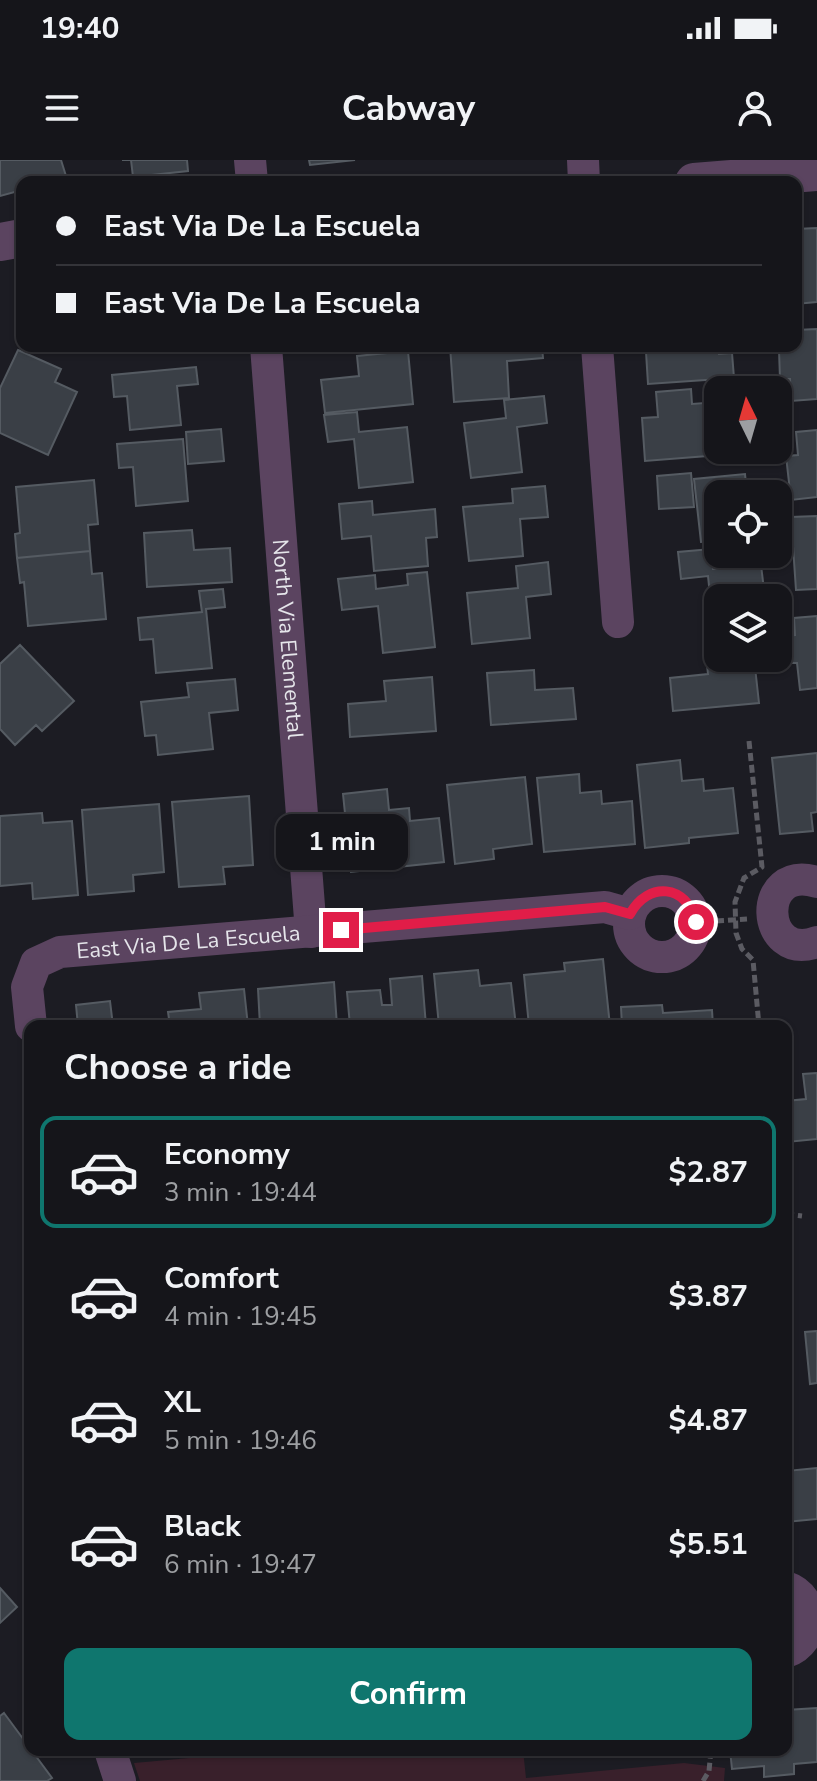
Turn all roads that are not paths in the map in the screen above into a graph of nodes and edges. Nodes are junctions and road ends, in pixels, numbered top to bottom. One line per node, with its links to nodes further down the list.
1 (817, 172): 2 (street)
2 (768, 176)
3 (266, 352): 8 (street, North Via Elemental)
4 (597, 352): 5 (street)
5 (618, 622)
6 (817, 882): 9 (street)
7 (630, 914): 8 (street, East Via De La Escuela)
8 (311, 932): 10 (street, East Via De La Escuela)
9 (817, 942)
10 (30, 1020)
11 (805, 1598): 12 (street)
12 (792, 1649)
13 (112, 1756): 14 (street)
14 (120, 1781)

